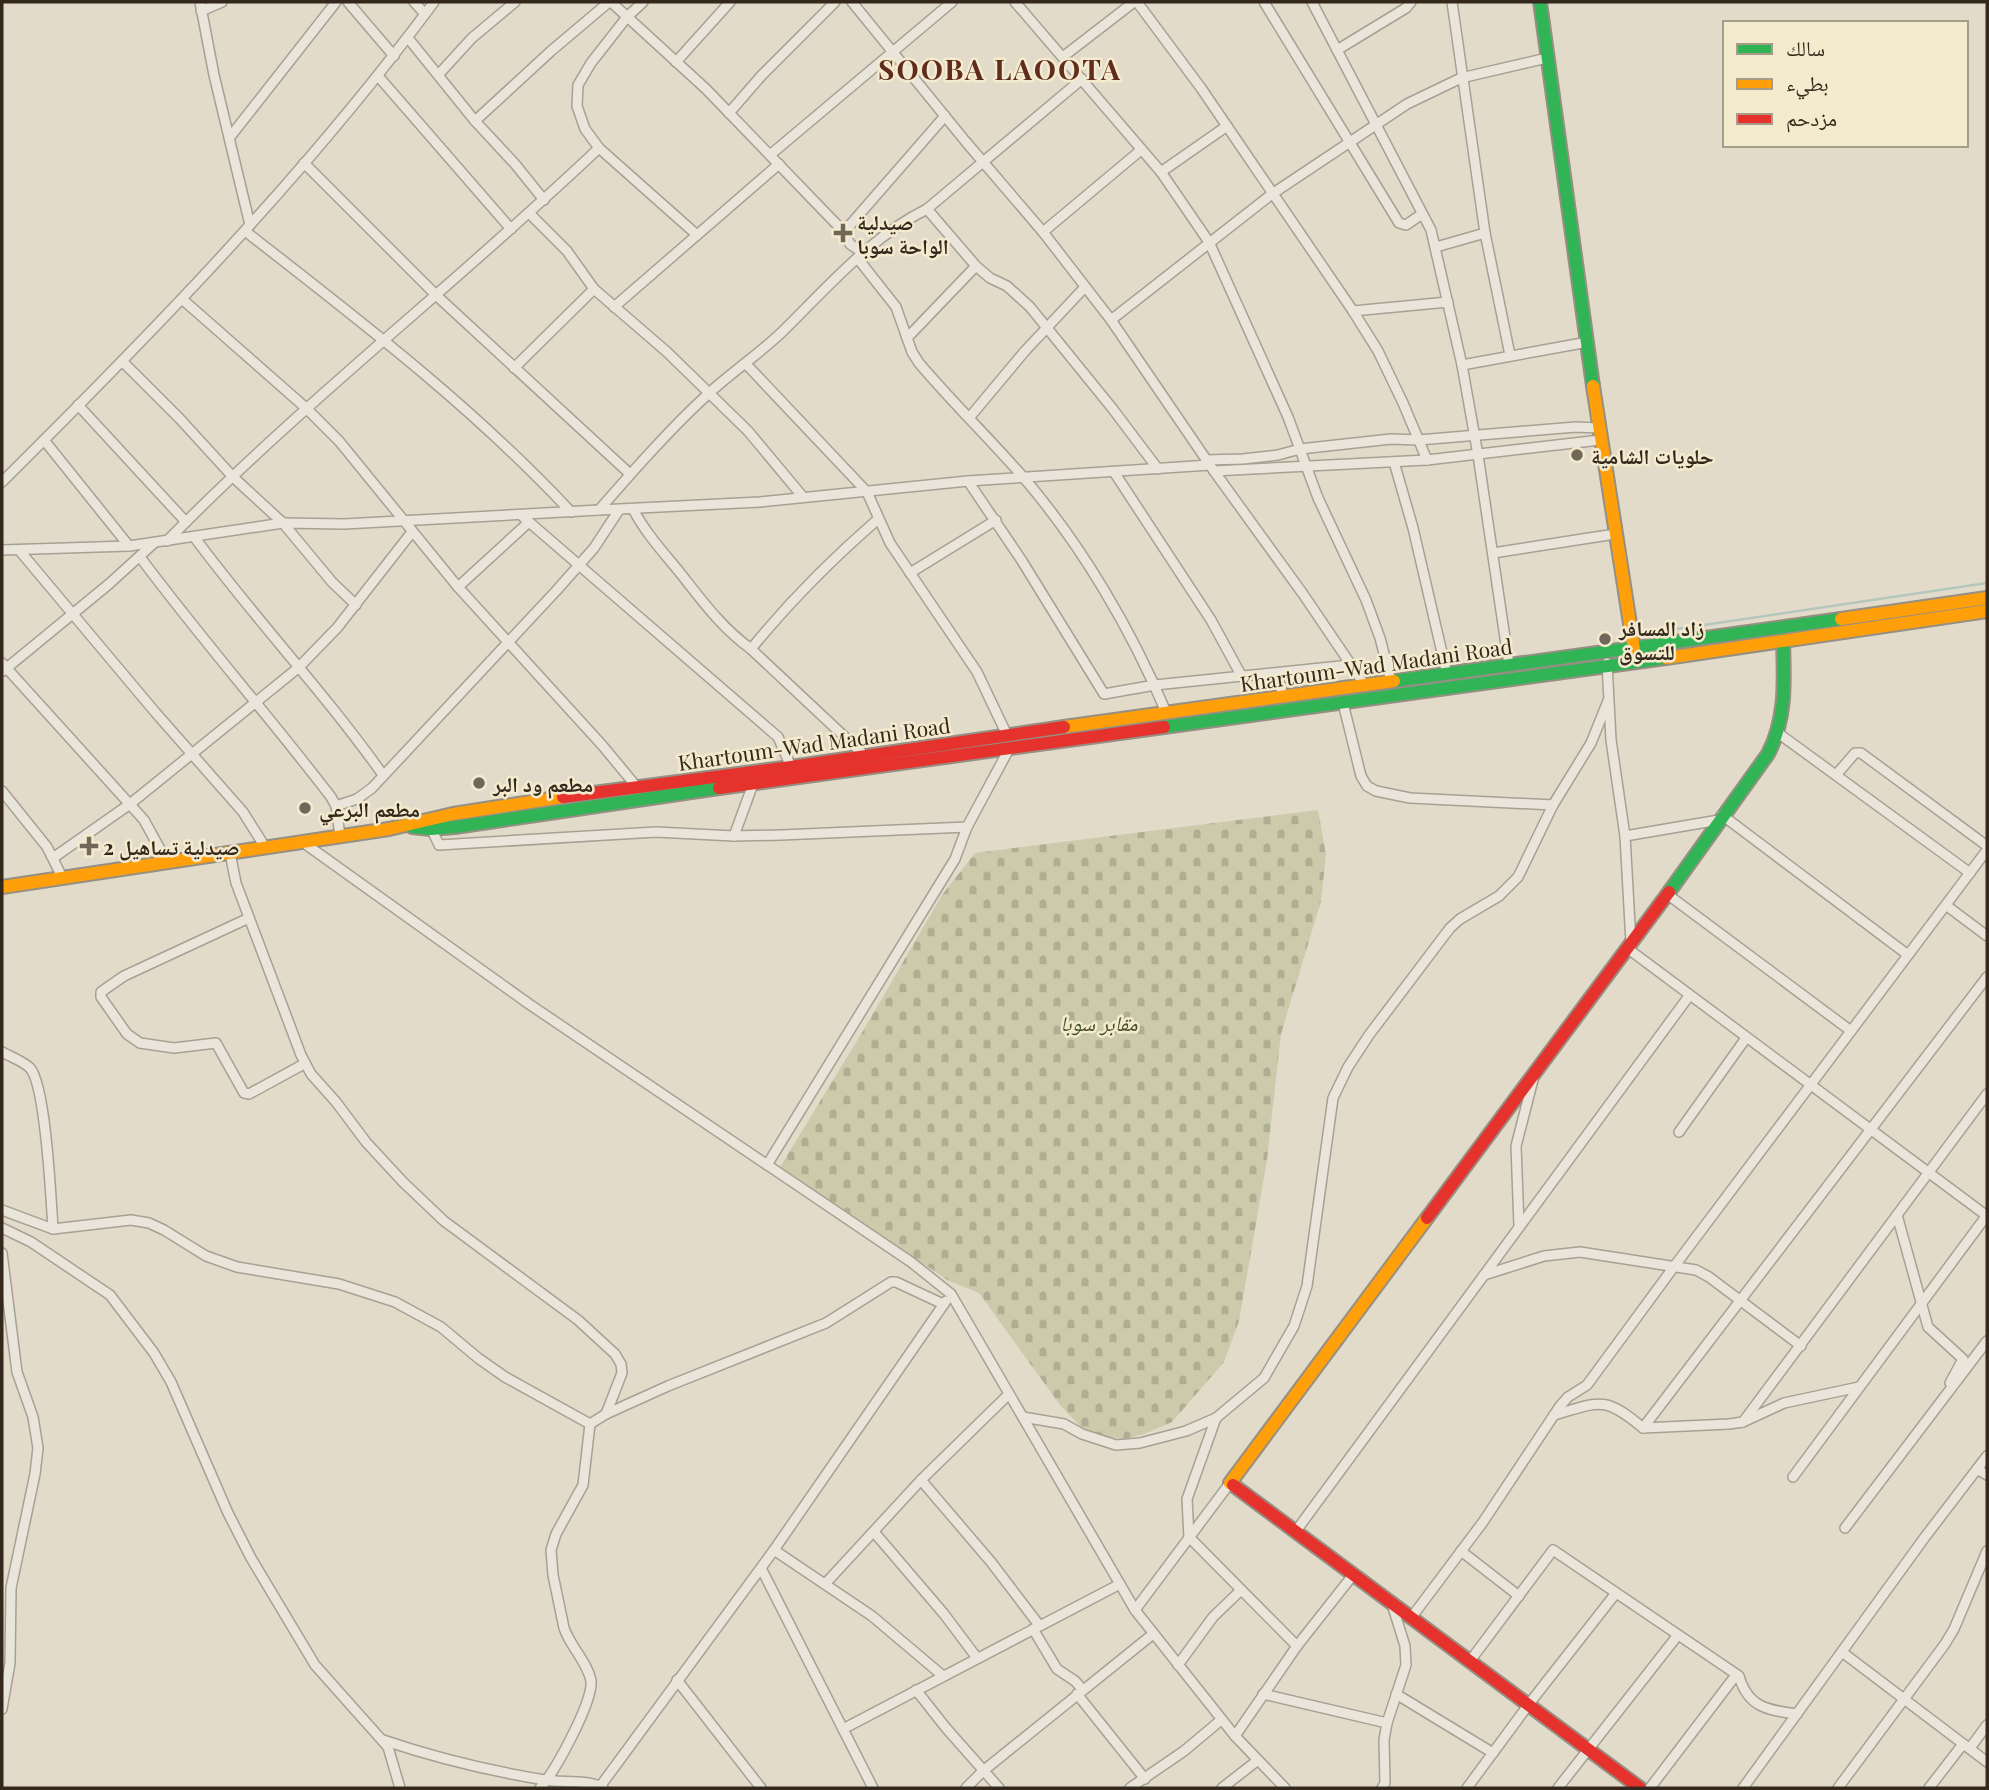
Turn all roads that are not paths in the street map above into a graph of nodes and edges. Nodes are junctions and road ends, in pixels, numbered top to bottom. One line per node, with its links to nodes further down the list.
1 (222, 2): 20 (street)
2 (336, 2): 39 (street)
3 (348, 2): 26 (street)
4 (414, 2): 21 (street)
5 (435, 2): 21 (street)
6 (515, 2): 30 (street)
7 (610, 2): 22 (street); 36 (street)
8 (643, 2): 22 (street)
9 (730, 2): 29 (street)
10 (835, 2): 34 (street)
11 (852, 2): 24 (street)
12 (952, 2): 24 (street)
13 (1015, 2): 27 (street)
14 (1135, 2): 27 (street); 38 (street)
15 (1264, 2): 40 (street)
16 (1312, 2): 25 (street)
17 (1411, 2): 25 (street)
18 (1452, 2): 32 (street)
19 (1540, 2): 28 (main road)
20 (201, 6): 39 (street)
21 (425, 14): 23 (street)
22 (627, 17): 29 (street); 41 (street)
23 (408, 38): 26 (street); 30 (street)
24 (892, 50): 35 (street); 43 (street)
25 (1338, 50): 37 (street)
26 (394, 56): 31 (street)
27 (1064, 56): 33 (street)
28 (1548, 58): 32 (street); 74 (main road)
29 (677, 62): 34 (street)
30 (439, 74): 36 (street)
31 (377, 76): 45 (street); 54 (street)
32 (1461, 78): 37 (street); 57 (street)
33 (1082, 79): 42 (street); 44 (street)
34 (729, 113): 43 (street)
35 (945, 116): 44 (street); 55 (street)
36 (475, 121): 49 (street)
37 (1375, 125): 40 (street); 52 (street)
38 (1227, 127): 47 (street); 48 (street)
39 (230, 136): 53 (street)
40 (1348, 142): 48 (street); 52 (street)
41 (599, 148): 49 (street); 58 (street)
42 (1141, 150): 47 (street); 56 (street)
43 (770, 155): 46 (street)
44 (982, 161): 50 (street); 56 (street)
45 (304, 163): 53 (street); 65 (street)
46 (779, 164): 55 (street); 58 (street)
47 (1161, 172): 59 (street)
48 (1272, 194): 59 (street); 69 (street)
49 (544, 200): 51 (street)
50 (927, 209): 61 (street); 62 (street)
51 (529, 213): 54 (street); 64 (street)
52 (1422, 214): 60 (street)
53 (247, 228): 66 (street); 73 (street)
54 (511, 229): 65 (street)
55 (844, 232): 61 (street)
56 (1043, 232): 63 (street)
57 (1485, 233): 60 (street); 75 (street)
58 (697, 235): 68 (street)
59 (1209, 242): 70 (street); 88 (street)
60 (1436, 247): 67 (street)
61 (863, 253): 72 (street); 77 (street)
62 (976, 266): 71 (street); 72 (street)
63 (1085, 287): 70 (street); 71 (street)
64 (594, 289): 68 (street); 79 (street)
65 (437, 296): 73 (street); 79 (street)
66 (182, 299): 76 (street); 82 (street)
67 (1448, 302): 69 (street); 78 (street)
68 (614, 307): 80 (street)
69 (1353, 312): 87 (street)
70 (1111, 320): 92 (street)
71 (1047, 327): 83 (street); 94 (street)
72 (907, 338): 83 (street)
73 (385, 340): 82 (street); 106 (street)
74 (1588, 342): 75 (street); 84 (main road)
75 (1510, 355): 78 (street)
76 (122, 361): 81 (street); 97 (street)
77 (746, 365): 80 (street); 101 (street)
78 (1462, 365): 85 (street)
79 (514, 368): 96 (street)
80 (709, 392): 96 (street); 102 (street)
81 (78, 405): 86 (street); 111 (street)
82 (306, 408): 97 (street); 110 (street)
83 (969, 418): 98 (street)
84 (1599, 434): 85 (street); 89 (street); 114 (main road)
85 (1475, 436): 87 (street); 89 (street)
86 (44, 440): 100 (street); 118 (street)
87 (1418, 440): 88 (street); 90 (street)
88 (1300, 449): 92 (street); 93 (street)
89 (1478, 455): 90 (street); 121 (street)
90 (1427, 460): 91 (street)
91 (1394, 462): 93 (street); 141 (street)
92 (1210, 466): 93 (street); 94 (street); 136 (street)
93 (1306, 466): 143 (street)
94 (1158, 469): 95 (street)
95 (1114, 472): 98 (street); 142 (street)
96 (630, 474): 104 (street)
97 (233, 477): 111 (street); 112 (street)
98 (1023, 477): 99 (street); 145 (street)
99 (968, 481): 101 (street); 109 (street)
100 (2, 482)
101 (867, 492): 102 (street); 108 (street)
102 (803, 497): 103 (street)
103 (633, 509): 105 (street); 132 (street)
104 (599, 510): 105 (street); 106 (street)
105 (619, 510): 123 (street)
106 (571, 512): 107 (street)
107 (525, 518): 110 (street); 123 (street); 125 (street)
108 (877, 520): 124 (street); 132 (street)
109 (996, 520): 124 (street); 145 (street)
110 (403, 521): 112 (street); 113 (street)
111 (186, 522): 116 (street)
112 (283, 523): 115 (street); 127 (street)
113 (412, 532): 125 (street); 127 (street)
114 (1615, 534): 121 (street); 134 (main road)
115 (195, 538): 116 (street); 139 (street)
116 (167, 541): 117 (street)
117 (154, 543): 118 (street); 122 (street)
118 (129, 546): 120 (street)
119 (2, 550): 120 (street)
120 (19, 550): 129 (street)
121 (1493, 553): 135 (street)
122 (140, 557): 129 (street); 149 (street)
123 (580, 564): 131 (street); 156 (street)
124 (910, 573): 152 (street)
125 (458, 587): 131 (street)
126 (1987, 598): 134 (main road)
127 (356, 605): 139 (street)
128 (1987, 611): 130 (main road)
129 (73, 615): 138 (street); 155 (street)
130 (1783, 640): 134 (main road); 151 (main road)
131 (508, 644): 157 (street); 160 (street)
132 (751, 649): 154 (street)
133 (1605, 652): 134 (main road, Khartoum-Wad Madani Road); 135 (main road, Khartoum-Wad Madani Road); 137 (street)
134 (1635, 656): 137 (main road)
135 (1509, 665): 141 (main road, Khartoum-Wad Madani Road)
136 (1350, 666): 140 (street); 144 (street)
137 (1607, 666): 147 (street); 148 (main road)
138 (3, 668): 162 (street)
139 (298, 668): 149 (street); 157 (street)
140 (1277, 673): 142 (street); 146 (street)
141 (1447, 674): 143 (main road, Khartoum-Wad Madani Road)
142 (1241, 675): 145 (street)
143 (1391, 681): 144 (main road, Khartoum-Wad Madani Road)
144 (1364, 684): 146 (main road, Khartoum-Wad Madani Road)
145 (1155, 685): 150 (street)
146 (1283, 695): 150 (main road, Khartoum-Wad Madani Road)
147 (1608, 701): 163 (street); 170 (street)
148 (1343, 702): 153 (main road); 163 (street)
149 (256, 704): 155 (street); 164 (street)
150 (1166, 712): 152 (main road, Khartoum-Wad Madani Road)
151 (1778, 733): 158 (street); 165 (main road)
152 (1007, 735): 154 (main road, Khartoum-Wad Madani Road)
153 (1009, 749): 159 (main road); 167 (street)
154 (863, 754): 156 (main road, Khartoum-Wad Madani Road)
155 (192, 755): 162 (street); 172 (street)
156 (791, 767): 160 (main road, Khartoum-Wad Madani Road)
157 (383, 775): 164 (street)
158 (1836, 775): 173 (street); 177 (street)
159 (753, 784): 166 (main road); 169 (street)
160 (636, 786): 166 (main road, Khartoum-Wad Madani Road)
161 (2, 791): 175 (street)
162 (130, 804): 175 (street); 176 (street)
163 (1553, 805): 220 (street)
164 (336, 806): 168 (street)
165 (1720, 818): 170 (street); 180 (main road); 185 (street)
166 (431, 824): 168 (main road); 169 (street)
167 (967, 827): 169 (street); 197 (street)
168 (340, 836): 171 (main road)
169 (734, 836)
170 (1625, 836): 184 (street)
171 (303, 842): 172 (main road); 197 (street)
172 (265, 847): 174 (main road)
173 (1987, 848): 177 (street)
174 (230, 853): 176 (main road); 182 (street)
175 (53, 859): 178 (street)
176 (167, 862): 178 (main road)
177 (1970, 873): 181 (street)
178 (62, 877): 179 (main road)
179 (2, 887)
180 (1667, 894): 184 (main road); 188 (street)
181 (1947, 906): 183 (street); 185 (street)
182 (249, 918): 191 (street); 191 (street)
183 (1987, 936)
184 (1629, 946): 187 (street); 192 (main road)
185 (1908, 955): 188 (street)
186 (1987, 976): 195 (street)
187 (1689, 996): 189 (street); 202 (street)
188 (1851, 1031): 193 (street)
189 (1746, 1038): 193 (street); 196 (street)
190 (2, 1052): 204 (street)
191 (304, 1064): 217 (street)
192 (1535, 1072): 202 (street); 229 (main road)
193 (1811, 1085): 195 (street); 206 (street)
194 (1987, 1094): 198 (street)
195 (1870, 1129): 198 (street); 209 (street)
196 (1679, 1132)
197 (767, 1165): 208 (street)
198 (1929, 1173): 200 (street); 201 (street)
199 (2, 1210): 204 (street)
200 (1898, 1216): 210 (street); 213 (street)
201 (1987, 1216): 210 (street)
202 (1519, 1226): 207 (street)
203 (2, 1227): 271 (street)
204 (54, 1230): 222 (street)
205 (2, 1253): 264 (street)
206 (1673, 1268): 207 (street); 209 (street); 218 (street)
207 (1484, 1275): 231 (street)
208 (951, 1294): 211 (street); 215 (street)
209 (1740, 1300): 213 (street); 223 (street)
210 (1922, 1302): 214 (street); 216 (street)
211 (943, 1304): 217 (street); 234 (street)
212 (1987, 1341): 216 (street)
213 (1801, 1346): 221 (street)
214 (1859, 1387): 221 (street); 227 (street)
215 (1009, 1394): 219 (street); 228 (street)
216 (1938, 1406): 230 (street)
217 (606, 1414): 222 (street)
218 (1554, 1415): 223 (street); 235 (street)
219 (1023, 1417): 220 (street); 240 (street)
220 (1216, 1418): 233 (street)
221 (1744, 1422): 223 (street)
222 (590, 1424): 279 (street)
223 (1643, 1428)
224 (1987, 1456): 225 (street)
225 (1977, 1469): 226 (street); 251 (street)
226 (1987, 1475)
227 (1793, 1477)
228 (921, 1480): 232 (street); 247 (street)
229 (1230, 1483): 231 (main road); 233 (street)
230 (1845, 1528)
231 (1296, 1531): 238 (main road)
232 (874, 1532): 239 (street); 252 (street)
233 (1189, 1537): 241 (street); 245 (street)
234 (774, 1550): 237 (street); 239 (street)
235 (1461, 1551): 243 (street); 246 (street)
236 (1987, 1551): 262 (street)
237 (761, 1568): 257 (street); 269 (street)
238 (1353, 1575): 244 (main road); 250 (street)
239 (825, 1584): 256 (street)
240 (1120, 1584): 245 (street); 247 (street)
241 (1241, 1590): 250 (street); 254 (street)
242 (1616, 1593): 243 (street); 249 (street); 263 (street)
243 (1519, 1596): 253 (street)
244 (1392, 1604): 246 (main road); 261 (street)
245 (1135, 1610): 248 (street)
246 (1411, 1618): 253 (main road)
247 (1036, 1627): 252 (street); 259 (street)
248 (1153, 1634): 254 (street); 259 (street)
249 (1678, 1635): 255 (street); 273 (street)
250 (1297, 1646): 260 (street)
251 (1842, 1652): 262 (street); 265 (street)
252 (977, 1658): 256 (street)
253 (1470, 1661): 263 (main road)
254 (1178, 1665): 266 (street)
255 (1736, 1675): 265 (street); 294 (street)
256 (943, 1676): 258 (street)
257 (677, 1680): 281 (street); 284 (street)
258 (916, 1690): 269 (street); 277 (street)
259 (1080, 1692): 277 (street); 278 (street)
260 (1263, 1694): 267 (street); 270 (street)
261 (1396, 1694): 267 (street); 274 (street)
262 (1903, 1698): 272 (street); 296 (street)
263 (1529, 1704): 273 (main road); 274 (street)
264 (2, 1709)
265 (1797, 1714): 295 (street)
266 (1222, 1720): 270 (street); 278 (street)
267 (1387, 1723): 280 (street)
268 (1987, 1725): 272 (street)
269 (843, 1729): 285 (street)
270 (1235, 1736): 275 (street)
271 (383, 1740): 279 (street); 282 (street)
272 (1966, 1746): 276 (street); 297 (street)
273 (1587, 1748): 292 (street); 293 (main road)
274 (1493, 1753): 291 (street)
275 (1258, 1760): 289 (street); 290 (street)
276 (1987, 1762)
277 (983, 1771): 286 (street); 287 (street)
278 (1145, 1779): 288 (street)
279 (547, 1780): 283 (street); 284 (street)
280 (1387, 1786)
281 (758, 1787)
282 (400, 1788)
283 (540, 1788)
284 (601, 1788)
285 (873, 1788)
286 (966, 1788)
287 (999, 1788)
288 (1130, 1788)
289 (1222, 1788)
290 (1285, 1788)
291 (1467, 1788)
292 (1558, 1788)
293 (1640, 1788)
294 (1650, 1788)
295 (1743, 1788)
296 (1838, 1788)
297 (1929, 1788)

